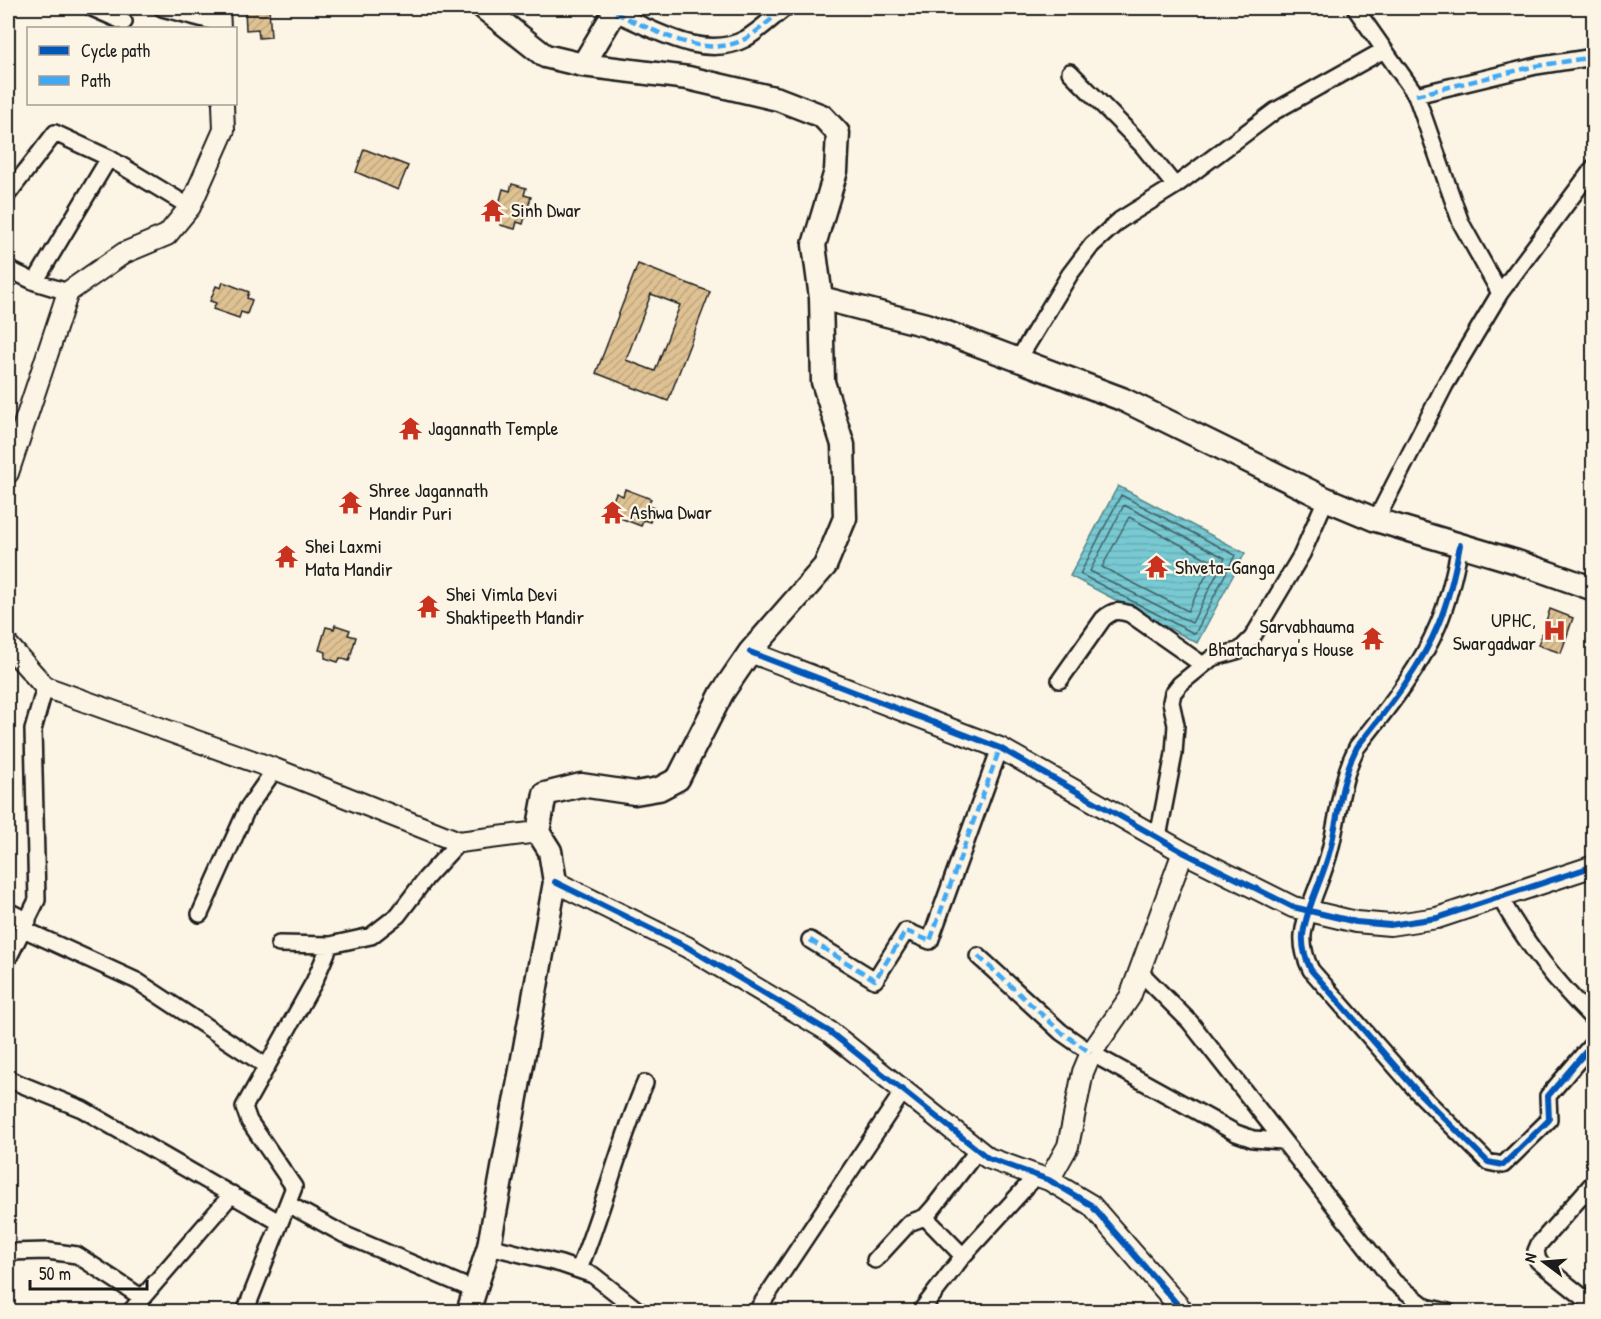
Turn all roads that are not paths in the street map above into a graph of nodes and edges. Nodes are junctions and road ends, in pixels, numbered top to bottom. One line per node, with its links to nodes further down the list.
1 (92, 8): 8 (street)
2 (162, 8): 7 (street)
3 (484, 8): 11 (main road)
4 (785, 8): 6 (street)
5 (1355, 8): 9 (street)
6 (616, 10): 11 (main road)
7 (219, 20)
8 (124, 22)
9 (1384, 50): 13 (street); 17 (street)
10 (1593, 57): 13 (street)
11 (583, 65): 24 (main road)
12 (1070, 72): 17 (street)
13 (1416, 95): 23 (street)
14 (223, 105): 19 (street)
15 (109, 158): 18 (street); 19 (street); 21 (street)
16 (1593, 167): 23 (street)
17 (1175, 186): 25 (street)
18 (8, 194)
19 (190, 207): 22 (street)
20 (8, 269): 21 (street)
21 (35, 282): 22 (street)
22 (68, 292): 26 (street)
23 (1500, 293): 28 (street)
24 (821, 298): 25 (main road); 32 (main road)
25 (1018, 360): 27 (main road)
26 (8, 473)
27 (1326, 500): 28 (main road); 33 (street)
28 (1376, 520): 29 (main road)
29 (1461, 545): 30 (main road); 46 (street)
30 (1593, 589)
31 (8, 645): 35 (street)
32 (750, 652): 36 (street); 38 (main road)
33 (1203, 665): 34 (street); 39 (street)
34 (1060, 680)
35 (45, 687): 37 (street); 48 (street)
36 (1000, 748): 39 (street); 49 (street)
37 (275, 769): 40 (street); 47 (street)
38 (538, 832): 40 (street); 43 (main road)
39 (1158, 837): 41 (street)
40 (459, 842): 51 (street)
41 (1183, 852): 46 (street); 54 (street)
42 (1593, 866): 44 (street)
43 (555, 882): 61 (street); 70 (main road)
44 (1500, 898): 46 (street); 55 (street)
45 (8, 911): 48 (street)
46 (1308, 911): 56 (street)
47 (200, 914)
48 (26, 925): 53 (street); 58 (street)
49 (810, 940)
50 (279, 944): 51 (street)
51 (330, 945): 58 (street)
52 (978, 956): 57 (street)
53 (8, 959)
54 (1139, 971): 57 (street); 62 (street)
55 (1593, 1020)
56 (1593, 1042)
57 (1091, 1053): 62 (street); 64 (street)
58 (266, 1066): 67 (street)
59 (8, 1078): 66 (street)
60 (645, 1083): 74 (street)
61 (904, 1090): 63 (street); 82 (street)
62 (1283, 1141): 84 (street)
63 (978, 1150): 64 (street); 68 (street)
64 (1042, 1178): 72 (street); 83 (street)
65 (1593, 1182): 77 (street)
66 (232, 1194): 69 (street); 75 (street)
67 (288, 1204): 69 (street); 76 (street)
68 (926, 1217): 72 (street); 73 (street)
69 (279, 1221): 80 (street)
70 (489, 1246): 74 (street); 76 (main road)
71 (8, 1252): 75 (street)
72 (963, 1256): 78 (street)
73 (875, 1260)
74 (579, 1269): 81 (street)
75 (141, 1297): 79 (street)
76 (471, 1301)
77 (1593, 1306)
78 (925, 1310)
79 (130, 1311)
80 (245, 1311)
81 (640, 1311)
82 (756, 1311)
83 (1184, 1311)
84 (1448, 1311)

